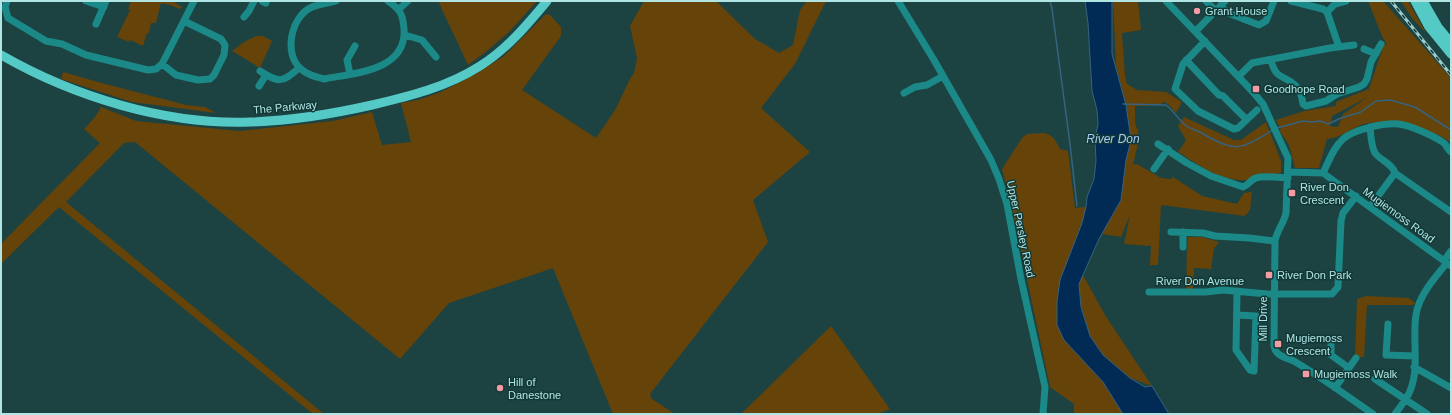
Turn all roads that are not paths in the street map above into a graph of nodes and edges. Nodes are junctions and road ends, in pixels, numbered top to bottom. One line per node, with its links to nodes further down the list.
1 (7, 1): 41 (street)
2 (86, 1): 17 (street)
3 (194, 1): 24 (street)
4 (254, 1): 23 (street)
5 (336, 1): 18 (street)
6 (388, 1): 21 (street)
7 (408, 1): 21 (street)
8 (547, 1): 37 (main road, The Parkway)
9 (898, 1): 44 (street, Upper Persley Road)
10 (1166, 1): 26 (street)
11 (1206, 1): 20 (street)
12 (1274, 1): 20 (street)
13 (1291, 1): 19 (street)
14 (1346, 1): 22 (street)
15 (1415, 1): 36 (main road)
16 (1423, 1): 29 (main road)
17 (105, 4): 25 (street)
18 (310, 4): 42 (street)
19 (1315, 4): 22 (street)
20 (1220, 6): 26 (street)
21 (399, 9): 27 (street)
22 (1327, 12): 33 (street)
23 (244, 17)
24 (184, 21): 41 (street); 41 (street)
25 (96, 24)
26 (1196, 31): 28 (street)
27 (405, 35): 38 (street); 43 (street)
28 (1205, 41): 39 (street); 45 (street)
29 (1451, 43)
30 (1381, 44): 35 (street)
31 (1354, 45): 33 (street)
32 (355, 46): 43 (street)
33 (1339, 46): 40 (street)
34 (1364, 48): 35 (street)
35 (1376, 54): 40 (street)
36 (1451, 54)
37 (1, 55)
38 (436, 57)
39 (1186, 60): 49 (street); 49 (street)
40 (1271, 60): 45 (street)
41 (162, 64)
42 (299, 68): 43 (street); 46 (street)
43 (350, 74)
44 (943, 76): 47 (street); 81 (street, Upper Persley Road)
45 (1239, 76): 57 (street)
46 (259, 86)
47 (904, 93)
48 (1256, 110): 49 (street)
49 (1246, 119)
50 (1370, 127): 53 (street); 55 (street); 56 (street)
51 (1158, 144): 52 (street)
52 (1168, 149): 54 (street); 57 (street)
53 (1451, 152)
54 (1154, 169)
55 (1323, 173): 57 (street); 58 (street, Mugiemoss Road)
56 (1396, 173): 59 (street); 60 (street)
57 (1288, 175): 63 (street, Mill Drive)
58 (1356, 196): 59 (street, Mugiemoss Road); 69 (street)
59 (1370, 207): 66 (street, Mugiemoss Road)
60 (1451, 212)
61 (1171, 232): 62 (street)
62 (1183, 232): 63 (street); 64 (street)
63 (1275, 241): 69 (street, Mill Drive)
64 (1183, 247)
65 (1451, 251): 66 (street)
66 (1447, 263): 73 (street)
67 (1237, 291): 68 (street, River Don Avenue); 69 (street, River Don Avenue); 70 (street)
68 (1149, 292)
69 (1274, 293): 78 (street, Mill Drive)
70 (1237, 315): 70 (street)
71 (1388, 324): 73 (street)
72 (1331, 342): 76 (street)
73 (1414, 356): 75 (street)
74 (1356, 358): 76 (street)
75 (1414, 367): 79 (street); 80 (street)
76 (1349, 368): 78 (street)
77 (1375, 380): 80 (street)
78 (1335, 388): 82 (street, Mill Drive)
79 (1451, 388)
80 (1405, 400): 83 (street); 84 (street)
81 (1043, 414)
82 (1373, 414)
83 (1395, 414)
84 (1427, 414)

